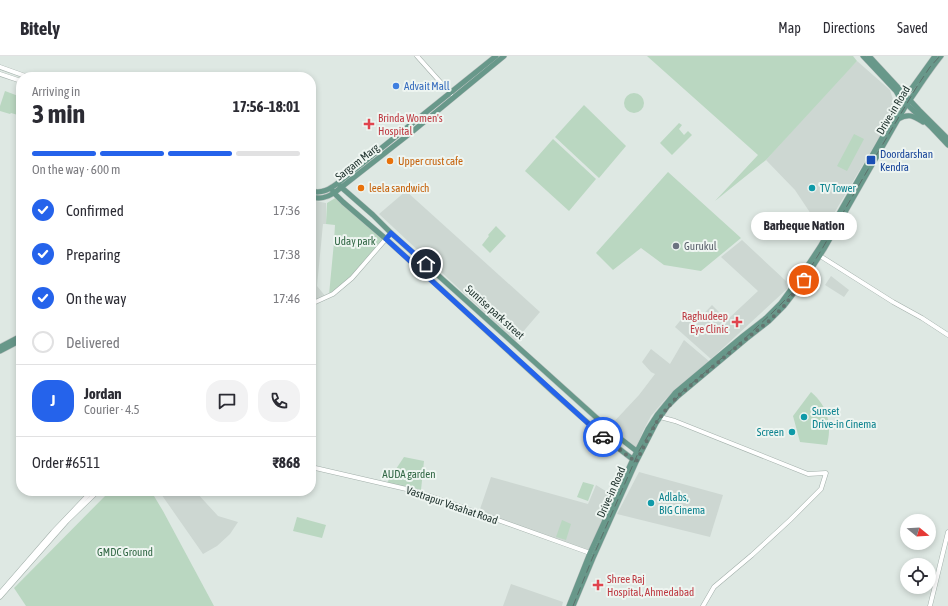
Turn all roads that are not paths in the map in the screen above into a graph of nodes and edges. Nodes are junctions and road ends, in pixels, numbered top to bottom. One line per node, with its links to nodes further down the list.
1 (417, 56): 13 (street)
2 (496, 56): 13 (main road, Sargam Marg)
3 (504, 56): 13 (main road, Sargam Marg)
4 (863, 56): 14 (main road)
5 (869, 56): 12 (main road)
6 (935, 56): 12 (main road, Drive-in Road)
7 (941, 56): 15 (main road, Drive-in Road)
8 (0, 67): 9 (street)
9 (16, 73)
10 (0, 74): 11 (street)
11 (16, 79)
12 (905, 95): 14 (main road, Drive-in Road); 15 (main road)
13 (452, 96): 20 (main road, Sargam Marg)
14 (902, 100): 15 (main road); 26 (main road, Drive-in Road)
15 (908, 102): 16 (main road, Drive-in Road); 17 (main road); 18 (main road)
16 (898, 118): 17 (main road); 26 (main road, Drive-in Road)
17 (931, 127): 19 (main road)
18 (948, 138)
19 (948, 145)
20 (340, 185): 21 (main road, Sargam Marg); 24 (main road, Sunrise park street)
21 (332, 190): 22 (main road, Sargam Marg); 23 (main road, Sargam Marg); 25 (main road)
22 (316, 192)
23 (316, 198)
24 (391, 233): 25 (street); 34 (main road, Sunrise park street)
25 (386, 239): 27 (street); 35 (main road)
26 (818, 254): 28 (street); 33 (main road, Drive-in Road); 34 (main road, Drive-in Road)
27 (316, 302)
28 (948, 335)
29 (16, 339): 31 (main road)
30 (16, 343): 32 (main road)
31 (0, 347)
32 (0, 351)
33 (660, 417): 34 (main road, Drive-in Road); 45 (street)
34 (638, 452): 35 (main road, Drive-in Road)
35 (634, 461): 40 (main road, Drive-in Road); 44 (main road, Drive-in Road)
36 (316, 468): 40 (street, Vastrapur Vasahat Road)
37 (87, 496): 41 (street)
38 (93, 496): 42 (street)
39 (948, 532): 46 (street)
40 (590, 554): 43 (main road, Drive-in Road)
41 (0, 593)
42 (0, 597)
43 (569, 606)
44 (573, 606)
45 (703, 606)
46 (930, 606)

